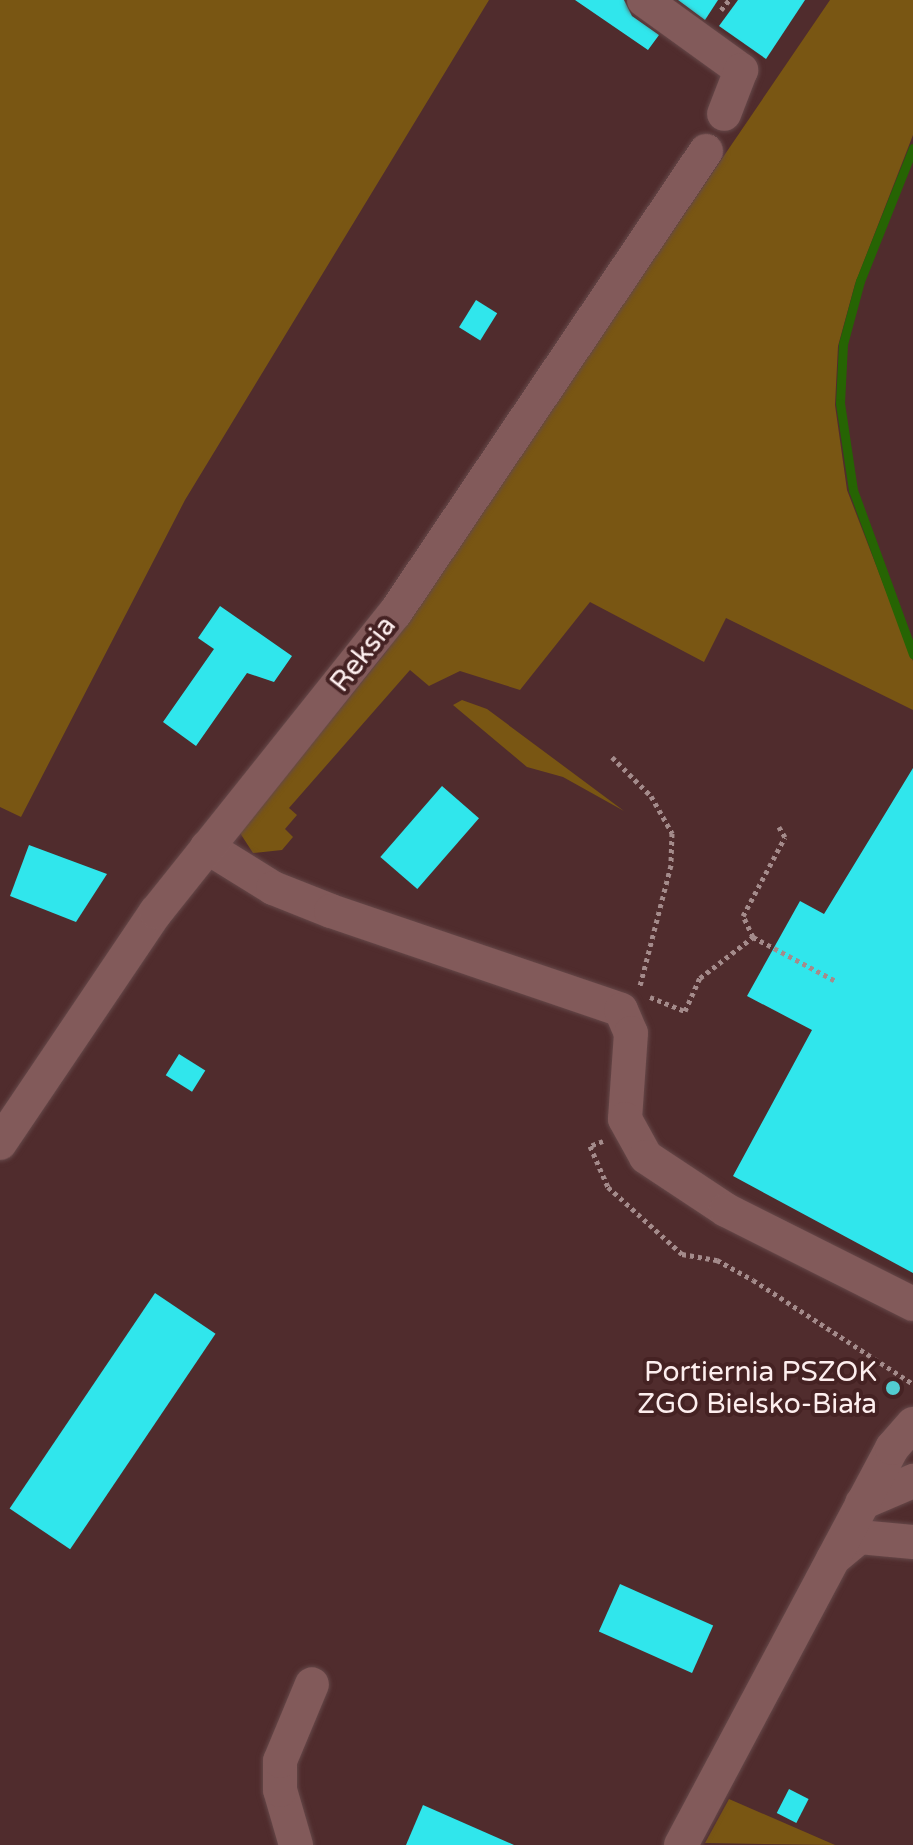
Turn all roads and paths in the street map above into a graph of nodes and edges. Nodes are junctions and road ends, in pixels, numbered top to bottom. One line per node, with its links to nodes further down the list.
1 (644, 0): 4 (street)
2 (729, 0): 3 (path)
3 (721, 10)
4 (724, 114)
5 (706, 151): 8 (street, Reksia)
6 (612, 757): 9 (path)
7 (779, 827): 9 (path)
8 (207, 847): 11 (street, Reksia); 13 (street)
9 (753, 937): 10 (path)
10 (834, 980)
11 (0, 1143)
12 (590, 1146): 14 (path)
13 (913, 1304)
14 (913, 1384)
15 (913, 1424): 17 (street)
16 (913, 1481): 17 (street)
17 (862, 1503): 19 (street)
18 (913, 1542): 19 (street)
19 (833, 1559): 22 (street)
20 (312, 1684): 21 (street)
21 (296, 1845)
22 (681, 1845)

